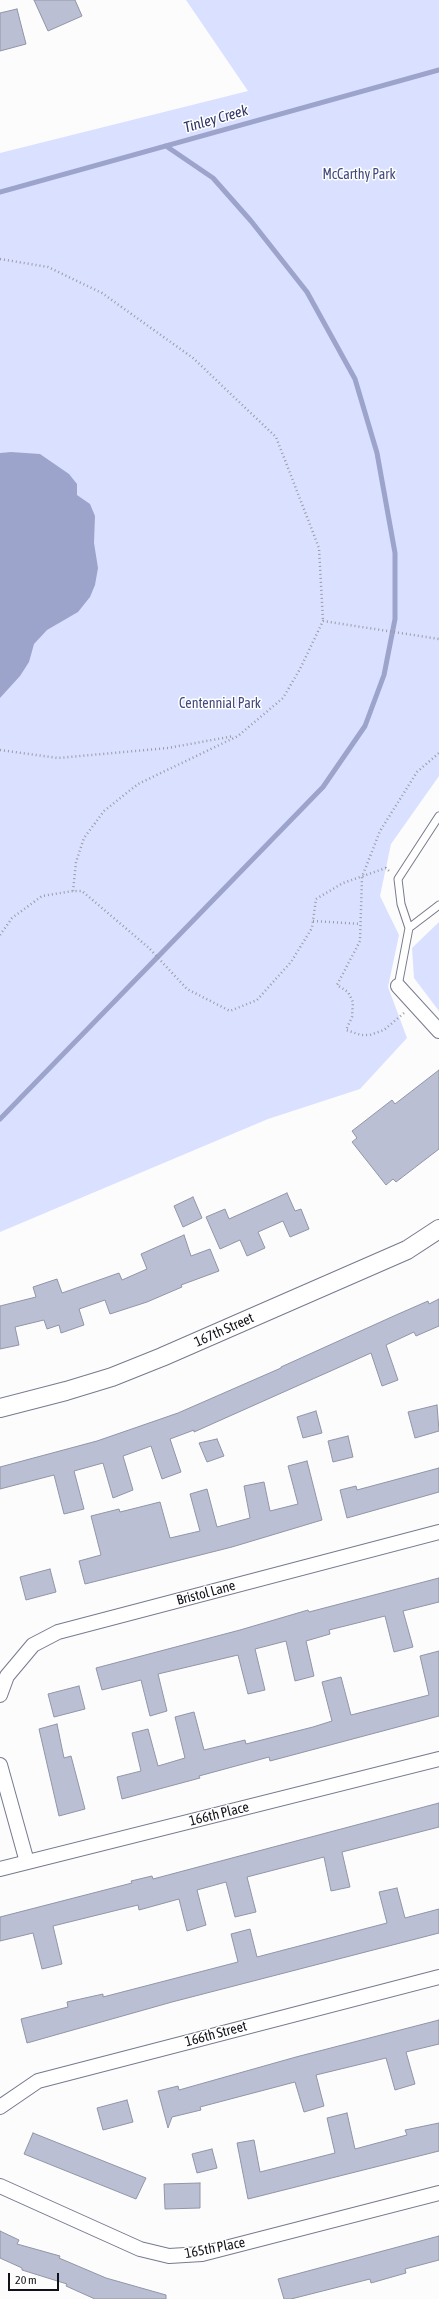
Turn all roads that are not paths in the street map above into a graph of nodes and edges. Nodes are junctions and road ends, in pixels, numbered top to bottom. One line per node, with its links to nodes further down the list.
1 (439, 816): 3 (lane)
2 (439, 904): 3 (lane)
3 (409, 928): 4 (lane)
4 (398, 986): 5 (street)
5 (439, 1031)
6 (439, 1229): 7 (street, 167th Street)
7 (0, 1408)
8 (439, 1532): 9 (street, Bristol Lane)
9 (0, 1695)
10 (439, 1759): 12 (street, 166th Place)
11 (0, 1765): 12 (street)
12 (27, 1862): 13 (street, 166th Place)
13 (0, 1869)
14 (439, 1977): 15 (street, 166th Street)
15 (0, 2107)
16 (0, 2186): 17 (street, 165th Place)
17 (439, 2193)

